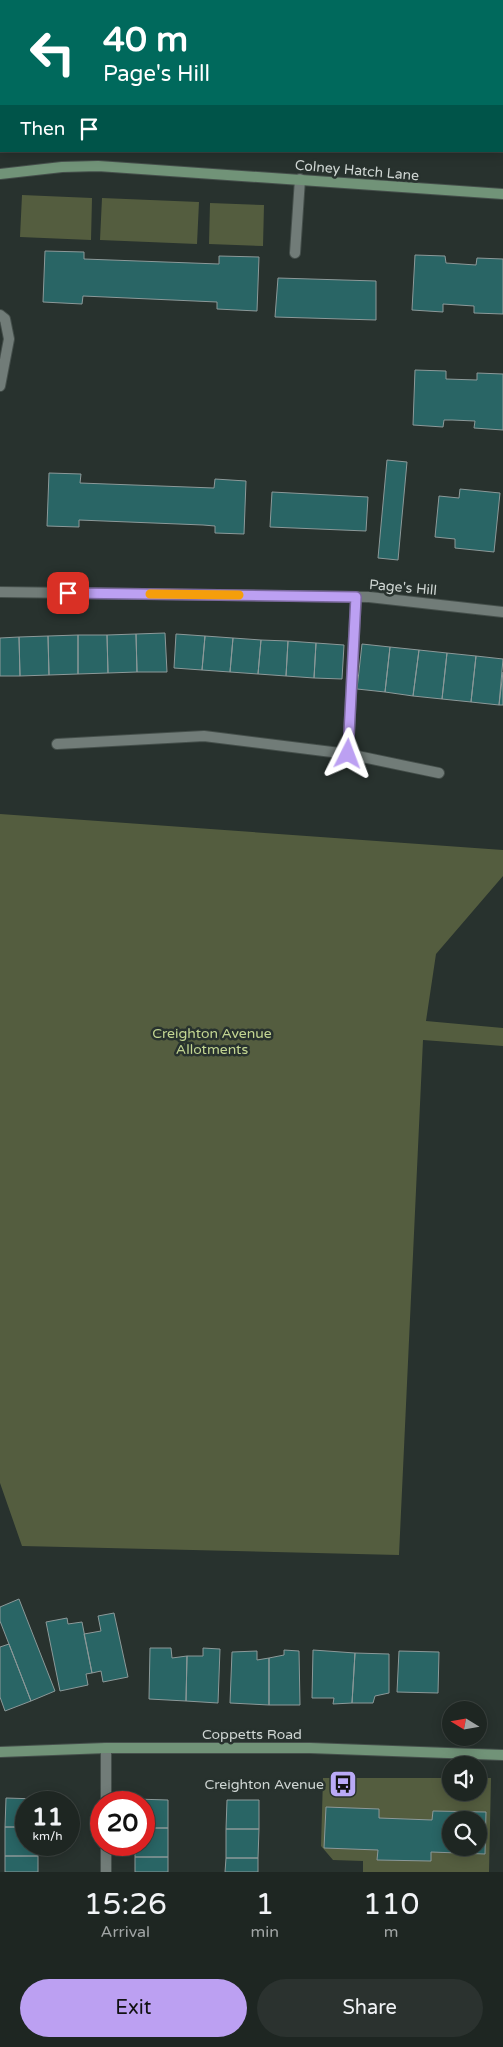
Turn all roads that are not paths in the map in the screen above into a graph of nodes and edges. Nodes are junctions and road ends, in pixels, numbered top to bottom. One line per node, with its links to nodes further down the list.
1 (0, 174): 2 (main road, Colney Hatch Lane)
2 (300, 179): 3 (main road, Colney Hatch Lane); 4 (street)
3 (503, 194)
4 (295, 253)
5 (0, 315): 6 (street)
6 (0, 386)
7 (0, 592): 8 (street, Page's Hill)
8 (356, 597): 9 (street, Page's Hill); 11 (street)
9 (503, 612)
10 (57, 744): 11 (street)
11 (348, 754): 12 (street)
12 (439, 773)
13 (106, 1748): 14 (main road, Coppetts Road); 15 (main road, Coppetts Road); 16 (street)
14 (0, 1752)
15 (503, 1755)
16 (106, 1791)
17 (106, 1856): 18 (street)
18 (106, 1872)

